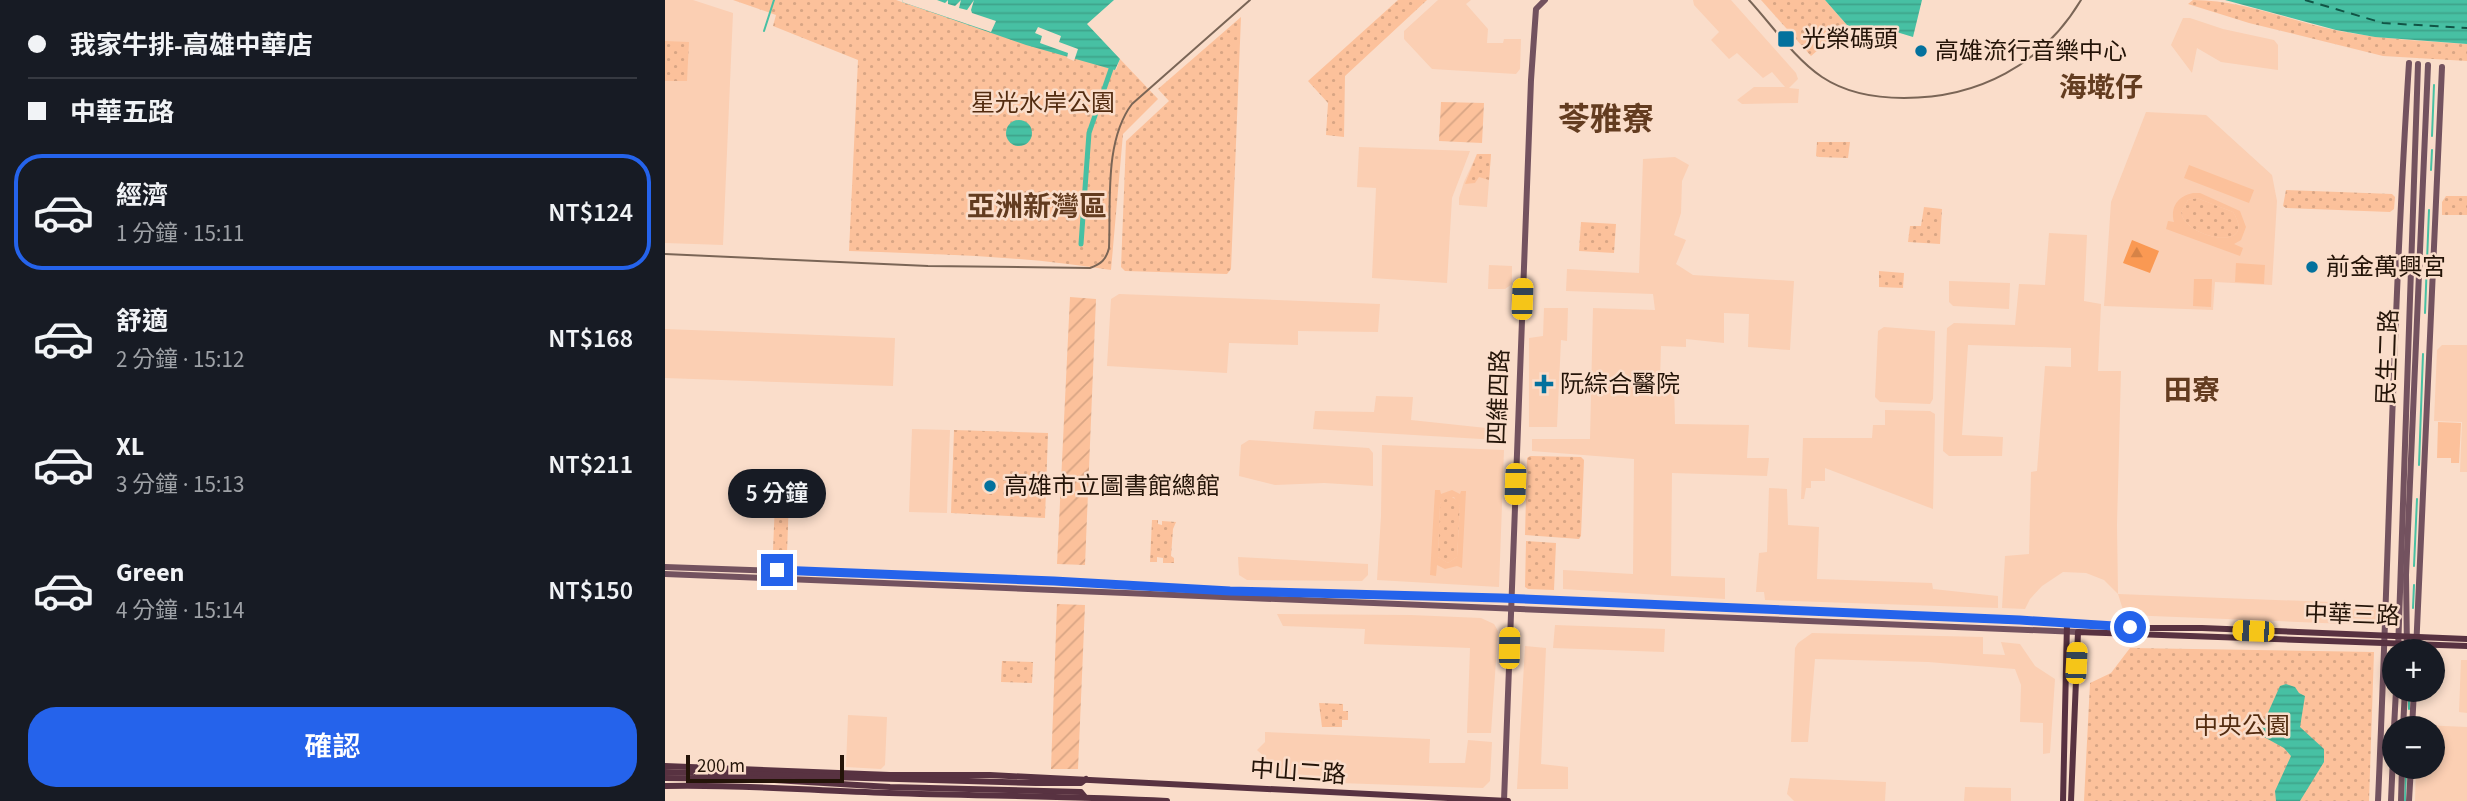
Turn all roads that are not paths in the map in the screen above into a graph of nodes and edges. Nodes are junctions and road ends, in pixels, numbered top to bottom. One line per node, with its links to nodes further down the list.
1 (1545, 0): 9 (main road, 四維四路)
2 (2409, 63): 14 (main road)
3 (2418, 64): 15 (main road, 民生二路)
4 (2428, 65): 16 (main road, 民生二路)
5 (2442, 67): 17 (main road)
6 (665, 567): 8 (main road)
7 (665, 574): 8 (main road)
8 (1092, 588): 9 (main road); 10 (main road)
9 (1511, 598): 10 (main road, 四維四路); 11 (main road)
10 (1510, 608): 12 (main road); 33 (main road, 四維四路)
11 (2067, 623): 12 (main road); 14 (main road, 中華三路)
12 (2067, 631): 13 (main road); 34 (main road)
13 (2078, 632): 14 (main road, 中華三路); 35 (main road)
14 (2386, 639)
15 (2398, 639)
16 (2407, 639)
17 (2417, 639)
18 (2467, 639): 19 (main road, 中華三路)
19 (2445, 641)
20 (2445, 645): 21 (main road, 中華三路)
21 (2467, 646)
22 (2383, 702): 36 (main road)
23 (665, 766): 26 (main road, 中山二路)
24 (665, 772): 26 (main road, 中山二路)
25 (665, 778): 31 (main road)
26 (1086, 779): 33 (main road, 中山二路)
27 (2392, 779): 37 (main road)
28 (2402, 779): 38 (main road)
29 (2410, 779): 39 (main road)
30 (665, 786): 31 (main road)
31 (1085, 797): 32 (main road)
32 (1167, 801)
33 (1505, 801)
34 (2063, 801)
35 (2071, 801)
36 (2378, 801)
37 (2391, 801)
38 (2401, 801)
39 (2409, 801)

